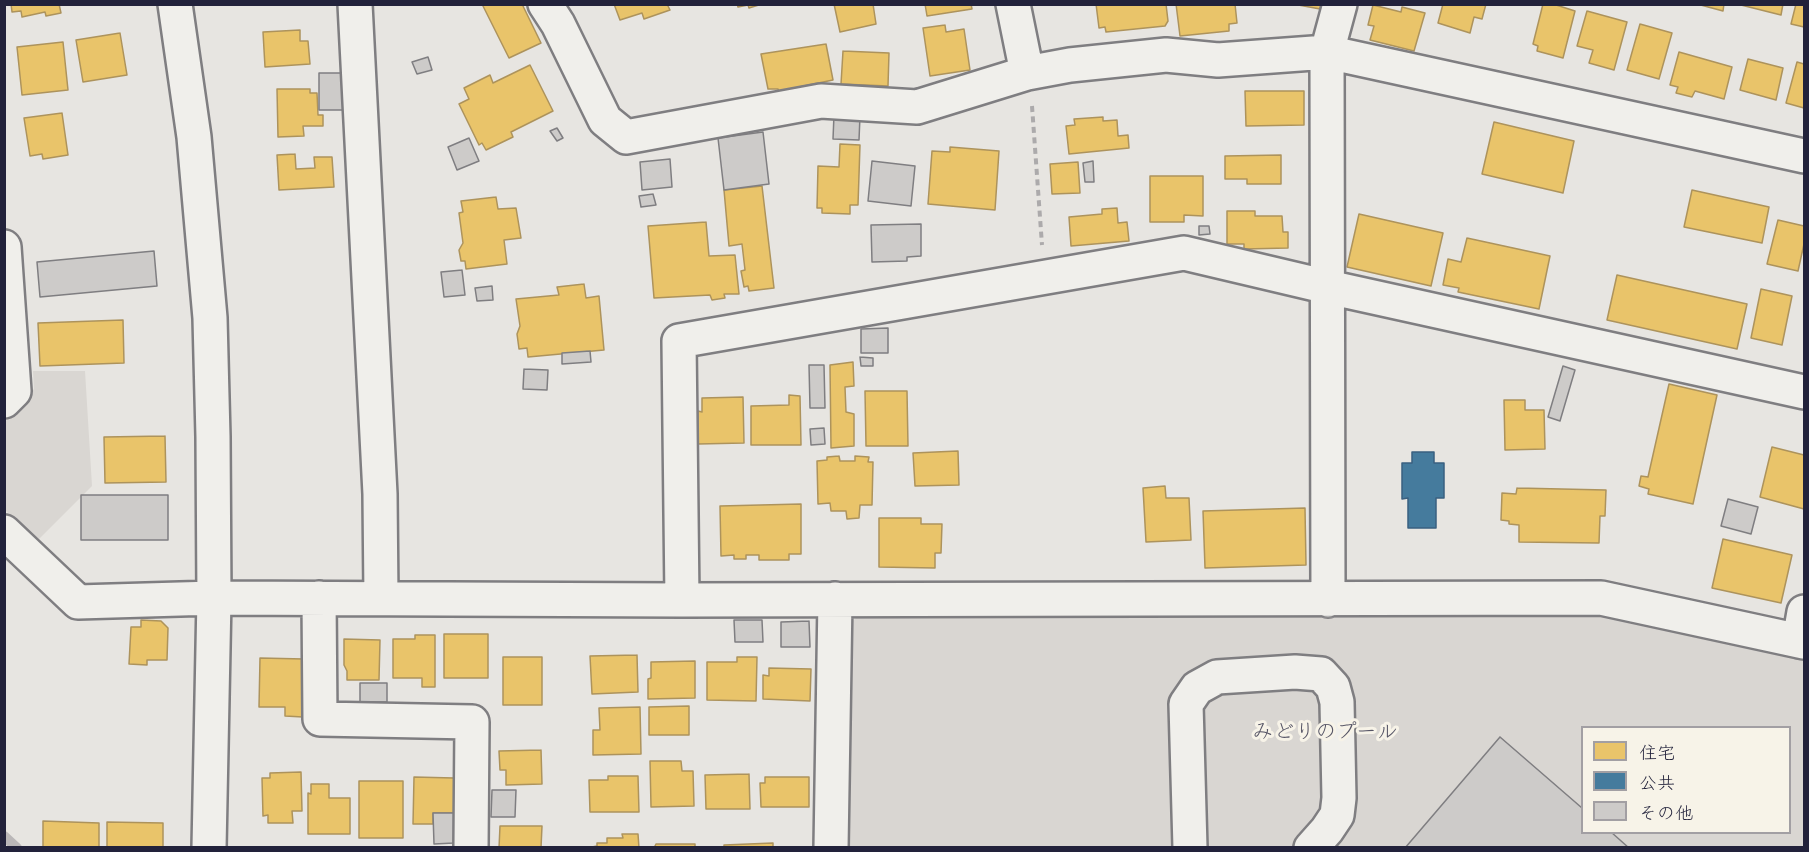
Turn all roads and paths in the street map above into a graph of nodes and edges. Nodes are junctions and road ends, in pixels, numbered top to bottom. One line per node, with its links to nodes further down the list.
1 (175, 4): 15 (street)
2 (355, 4): 17 (street)
3 (545, 4): 7 (street)
4 (1013, 4): 7 (street)
5 (1340, 4): 6 (street)
6 (1327, 52): 7 (street); 8 (street); 11 (street)
7 (1027, 73): 10 (path)
8 (1804, 156)
9 (5, 262): 13 (street)
10 (1044, 277): 11 (street); 19 (street)
11 (1328, 287): 12 (street); 20 (street)
12 (1804, 392)
13 (4, 401)
14 (4, 532): 15 (street)
15 (214, 598): 16 (street); 22 (street)
16 (319, 598): 17 (street); 23 (street)
17 (381, 598): 19 (street)
18 (835, 599): 19 (street); 20 (street); 24 (street)
19 (682, 600)
20 (1328, 600): 21 (street)
21 (1803, 632)
22 (209, 848)
23 (471, 848)
24 (831, 848)
25 (1190, 848): 26 (street)
26 (1311, 848)

